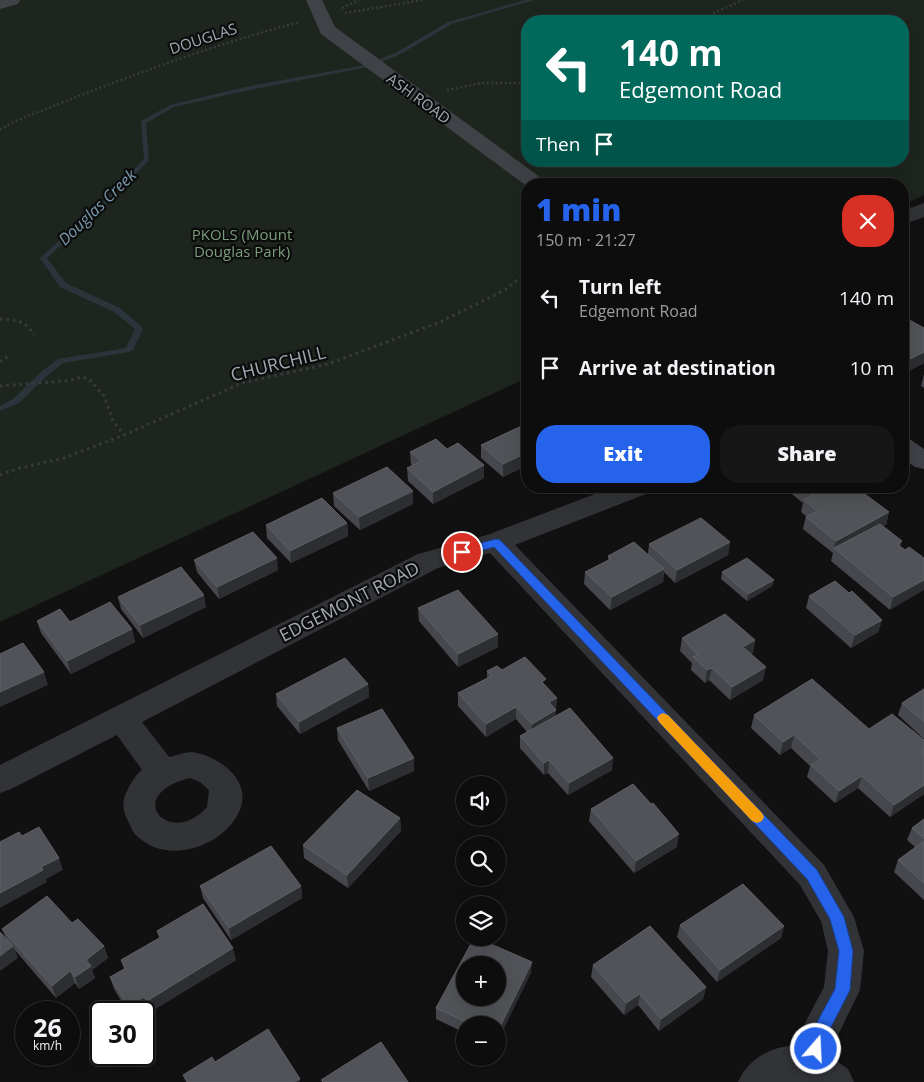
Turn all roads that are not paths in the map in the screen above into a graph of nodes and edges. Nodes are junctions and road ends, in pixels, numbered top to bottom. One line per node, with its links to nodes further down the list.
1 (12, 0): 3 (main road)
2 (314, 0): 4 (main road, ASH ROAD)
3 (0, 4)
4 (530, 178)
5 (924, 209): 6 (street)
6 (909, 216)
7 (909, 451): 8 (main road)
8 (924, 461)
9 (624, 493): 10 (street, EDGEMONT ROAD)
10 (496, 542): 11 (street, EDGEMONT ROAD); 14 (street)
11 (121, 716): 12 (street); 13 (street, EDGEMONT ROAD)
12 (162, 772)
13 (0, 780)
14 (823, 1074): 15 (street)
15 (757, 1082)

